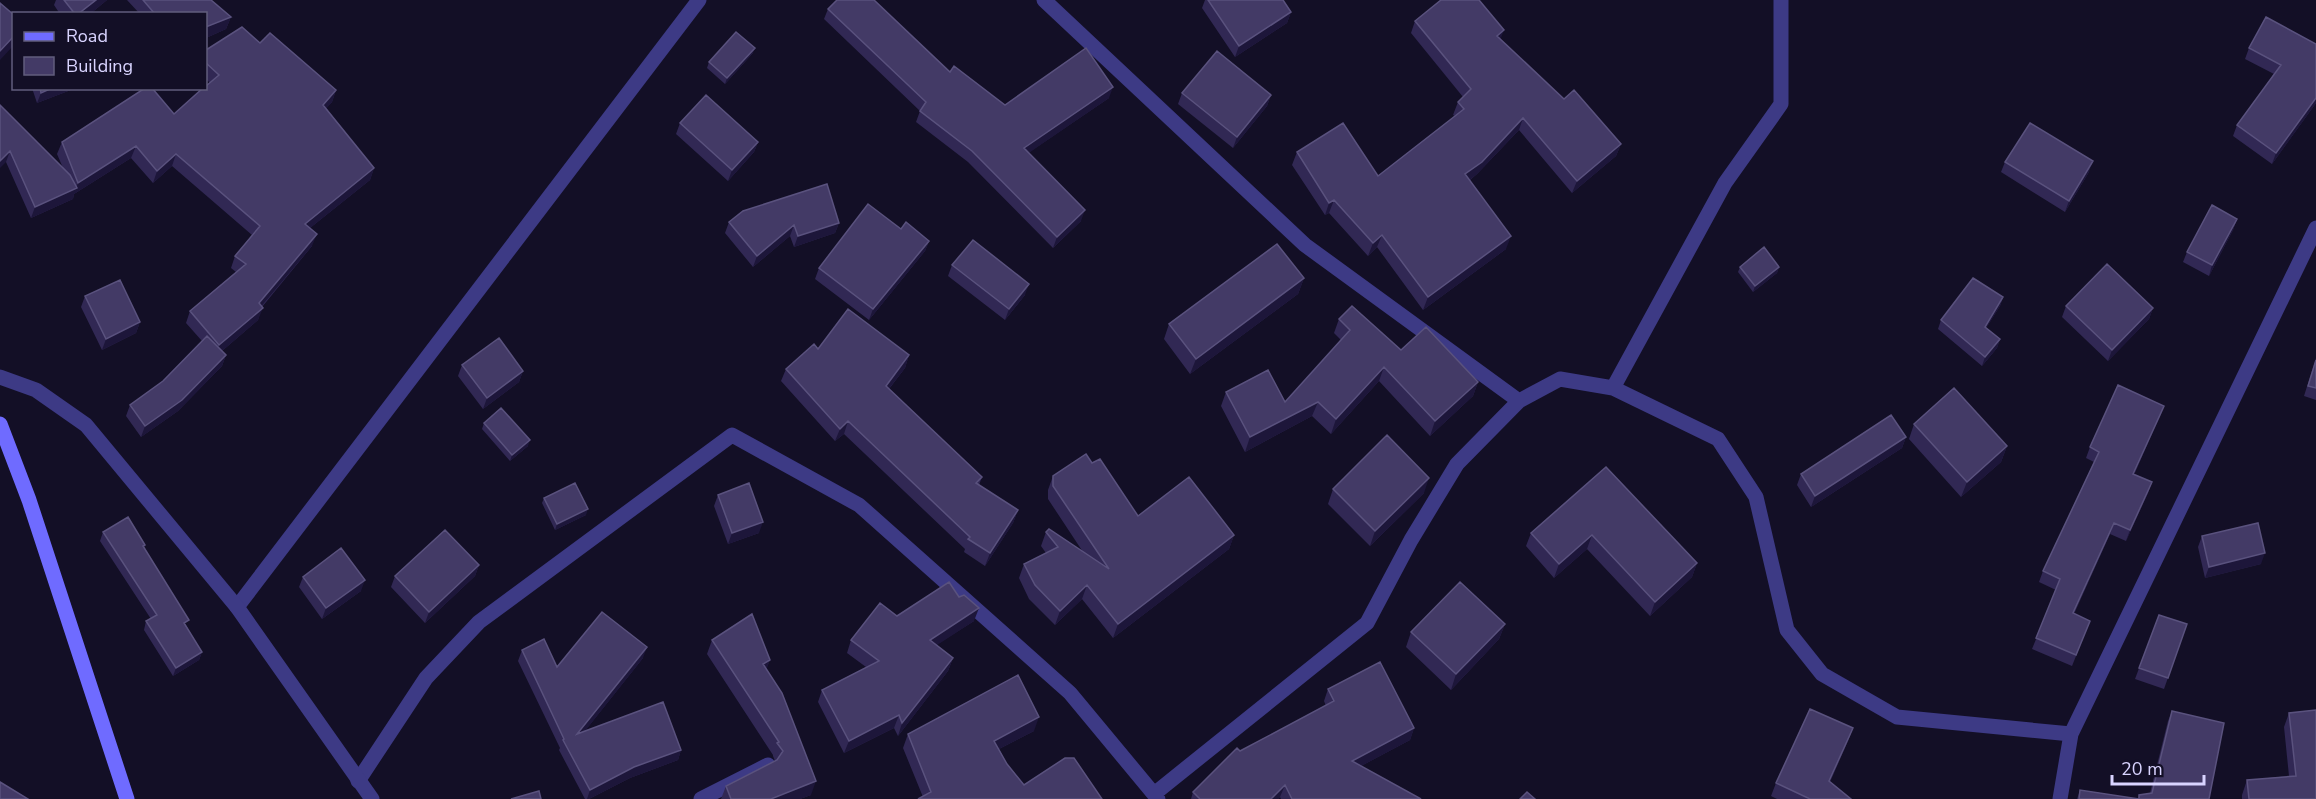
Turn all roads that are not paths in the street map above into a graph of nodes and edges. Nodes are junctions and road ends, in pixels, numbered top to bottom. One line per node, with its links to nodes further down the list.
1 (699, 0): 10 (street)
2 (1044, 0): 8 (street)
3 (1781, 0): 7 (street)
4 (2316, 228): 5 (street)
5 (2311, 251): 11 (street)
6 (0, 376): 10 (street)
7 (1612, 388): 8 (street); 11 (street)
8 (1519, 401): 14 (street)
9 (0, 424): 15 (main road)
10 (237, 607): 13 (street)
11 (2071, 734): 18 (street)
12 (768, 765): 17 (street)
13 (358, 781): 14 (street); 16 (street)
14 (1156, 796)
15 (127, 799)
16 (372, 799)
17 (701, 799)
18 (2060, 799)

